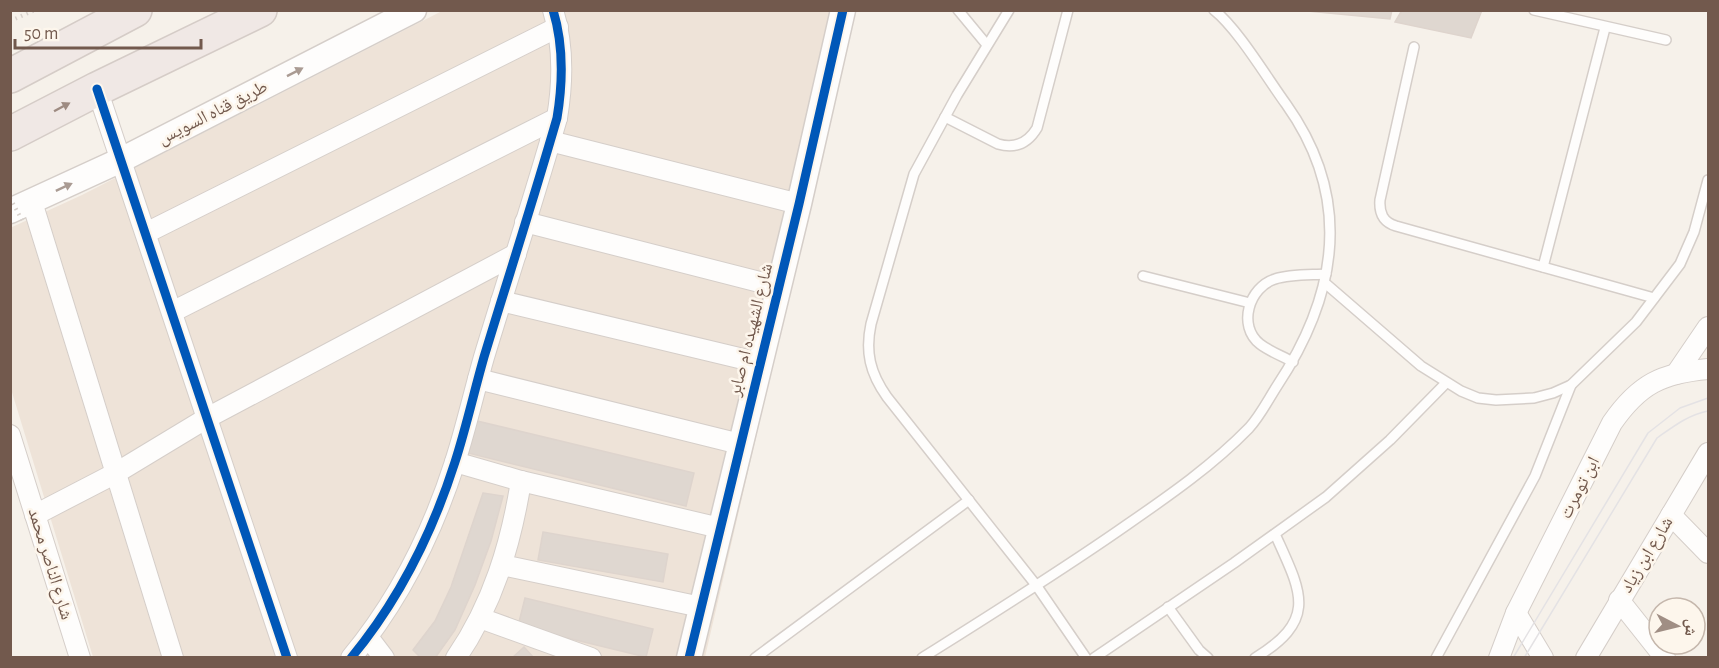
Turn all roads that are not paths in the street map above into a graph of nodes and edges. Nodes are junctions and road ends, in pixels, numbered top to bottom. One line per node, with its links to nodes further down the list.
1 (135, 10): 15 (highway)
2 (260, 10): 16 (highway)
3 (414, 10): 21 (street, طريق قناه السويس, one-way to 3)
4 (843, 10): 23 (street, شارع الشهيده ام صابر)
5 (958, 10): 13 (lane)
6 (1068, 10): 17 (lane)
7 (1214, 10): 31 (lane)
8 (1534, 10): 11 (lane)
9 (1008, 11): 13 (lane)
10 (555, 19): 18 (street); 27 (street)
11 (1605, 28): 12 (lane); 29 (lane)
12 (1666, 40)
13 (987, 45): 17 (lane)
14 (1414, 47): 29 (lane)
15 (10, 76)
16 (97, 89): 19 (highway, one-way to 16); 21 (street)
17 (945, 117): 53 (lane)
18 (557, 118): 20 (street); 36 (street)
19 (10, 134)
20 (550, 141): 23 (street); 26 (street)
21 (121, 160): 24 (street, طريق قناه السويس, one-way to 21); 27 (street)
22 (1708, 180): 25 (lane)
23 (799, 204): 32 (street, شارع الشهيده ام صابر)
24 (19, 208): 50 (street)
25 (1705, 208): 33 (lane)
26 (525, 222): 28 (street); 32 (street)
27 (146, 233): 36 (street)
28 (516, 254): 34 (street); 45 (street)
29 (1543, 267): 33 (lane)
30 (1143, 276): 35 (lane)
31 (1326, 279): 35 (lane); 38 (lane); 43 (lane)
32 (779, 286): 39 (street, شارع الشهيده ام صابر)
33 (1654, 298): 44 (lane)
34 (501, 301): 39 (street); 42 (street)
35 (1250, 303): 38 (lane)
36 (172, 312): 45 (street)
37 (1708, 327): 41 (street)
38 (1293, 362): 60 (lane)
39 (760, 363): 47 (street, شارع الشهيده ام صابر)
40 (1708, 369): 41 (street, ابن تومرت)
41 (1676, 374): 64 (street, ابن تومرت)
42 (478, 379): 47 (street); 49 (street)
43 (1446, 383): 44 (lane); 57 (lane)
44 (1572, 385): 81 (lane)
45 (207, 418): 50 (street); 70 (street)
46 (10, 435): 52 (street, شارع الناصر محمد)
47 (740, 444): 56 (street, شارع الشهيده ام صابر)
48 (1708, 453): 55 (street, شارع ابن زياد)
49 (455, 462): 51 (street); 66 (street)
50 (116, 473): 54 (street); 69 (street)
51 (521, 480): 56 (street); 59 (street)
52 (17, 483): 54 (street, شارع الناصر محمد)
53 (969, 500): 60 (lane); 75 (lane)
54 (35, 515): 68 (street, شارع الناصر محمد)
55 (1671, 515): 58 (street); 61 (street, شارع ابن زياد)
56 (720, 528): 62 (street, شارع الشهيده ام صابر)
57 (1275, 534): 63 (lane); 80 (lane)
58 (1708, 554)
59 (502, 565): 62 (street); 65 (street)
60 (1036, 585): 76 (lane); 77 (lane)
61 (1619, 600): 84 (street, شارع ابن زياد); 85 (street)
62 (701, 607): 74 (street, شارع الشهيده ام صابر)
63 (1168, 607): 78 (lane); 79 (lane)
64 (1516, 613): 82 (street, ابن تومرت); 83 (street)
65 (480, 618): 67 (street); 73 (street)
66 (368, 637): 71 (street); 72 (street)
67 (465, 654)
68 (80, 657)
69 (173, 657)
70 (287, 657)
71 (351, 657)
72 (384, 657)
73 (591, 657)
74 (688, 657)
75 (755, 657)
76 (922, 657)
77 (1086, 657)
78 (1094, 657)
79 (1208, 657)
80 (1255, 657)
81 (1436, 657)
82 (1499, 657)
83 (1543, 657)
84 (1586, 657)
85 (1665, 657)

